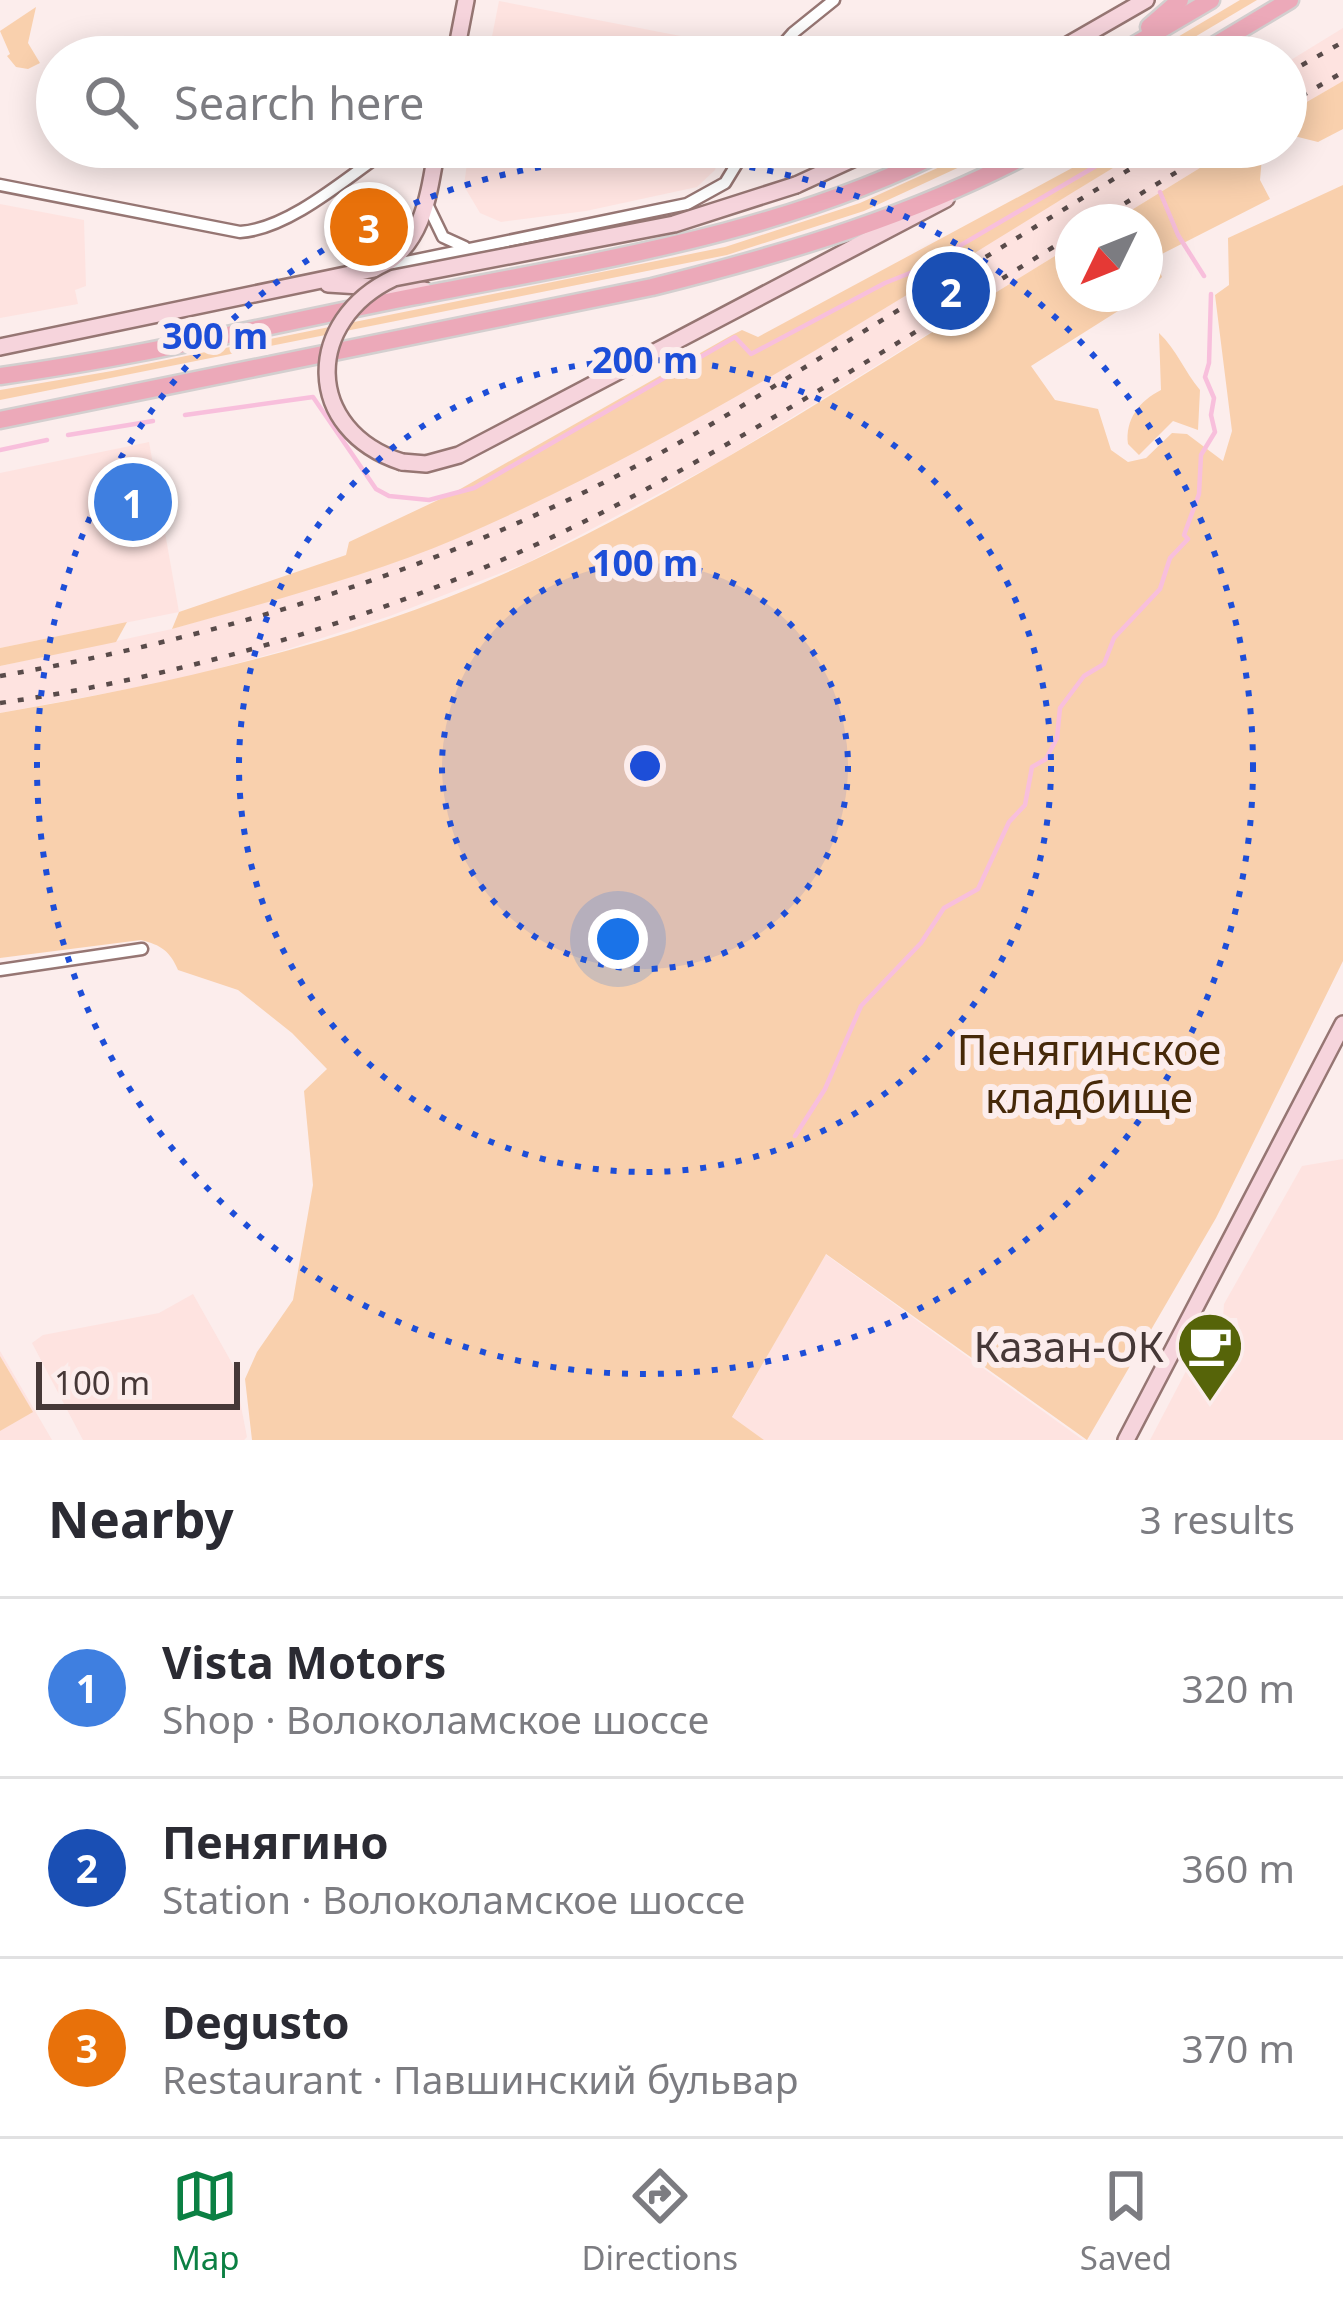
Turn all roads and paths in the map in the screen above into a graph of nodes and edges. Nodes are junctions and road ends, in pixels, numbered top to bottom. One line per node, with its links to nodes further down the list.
1 (466, 0): 7 (main road)
2 (834, 0): 8 (street)
3 (1146, 0): 9 (main road)
4 (1180, 0): 10 (main road)
5 (1211, 0): 11 (main road)
6 (1290, 0): 12 (main road)
7 (459, 36)
8 (790, 36)
9 (1083, 36)
10 (1137, 36)
11 (1148, 36)
12 (1230, 36)
13 (360, 168): 20 (street)
14 (433, 168): 21 (main road)
15 (734, 168): 22 (street)
16 (833, 168): 19 (main road, bridge)
17 (905, 168): 25 (main road)
18 (1002, 168): 19 (main road)
19 (976, 182): 28 (main road)
20 (0, 185)
21 (427, 200): 22 (street); 23 (main road)
22 (474, 248): 23 (street)
23 (379, 268): 24 (main road)
24 (308, 283): 25 (main road); 26 (main road)
25 (443, 291): 27 (main road)
26 (0, 347)
27 (0, 376)
28 (0, 420)
29 (142, 949): 30 (street)
30 (0, 970)
31 (1343, 1024): 32 (main road)
32 (1126, 1440)

